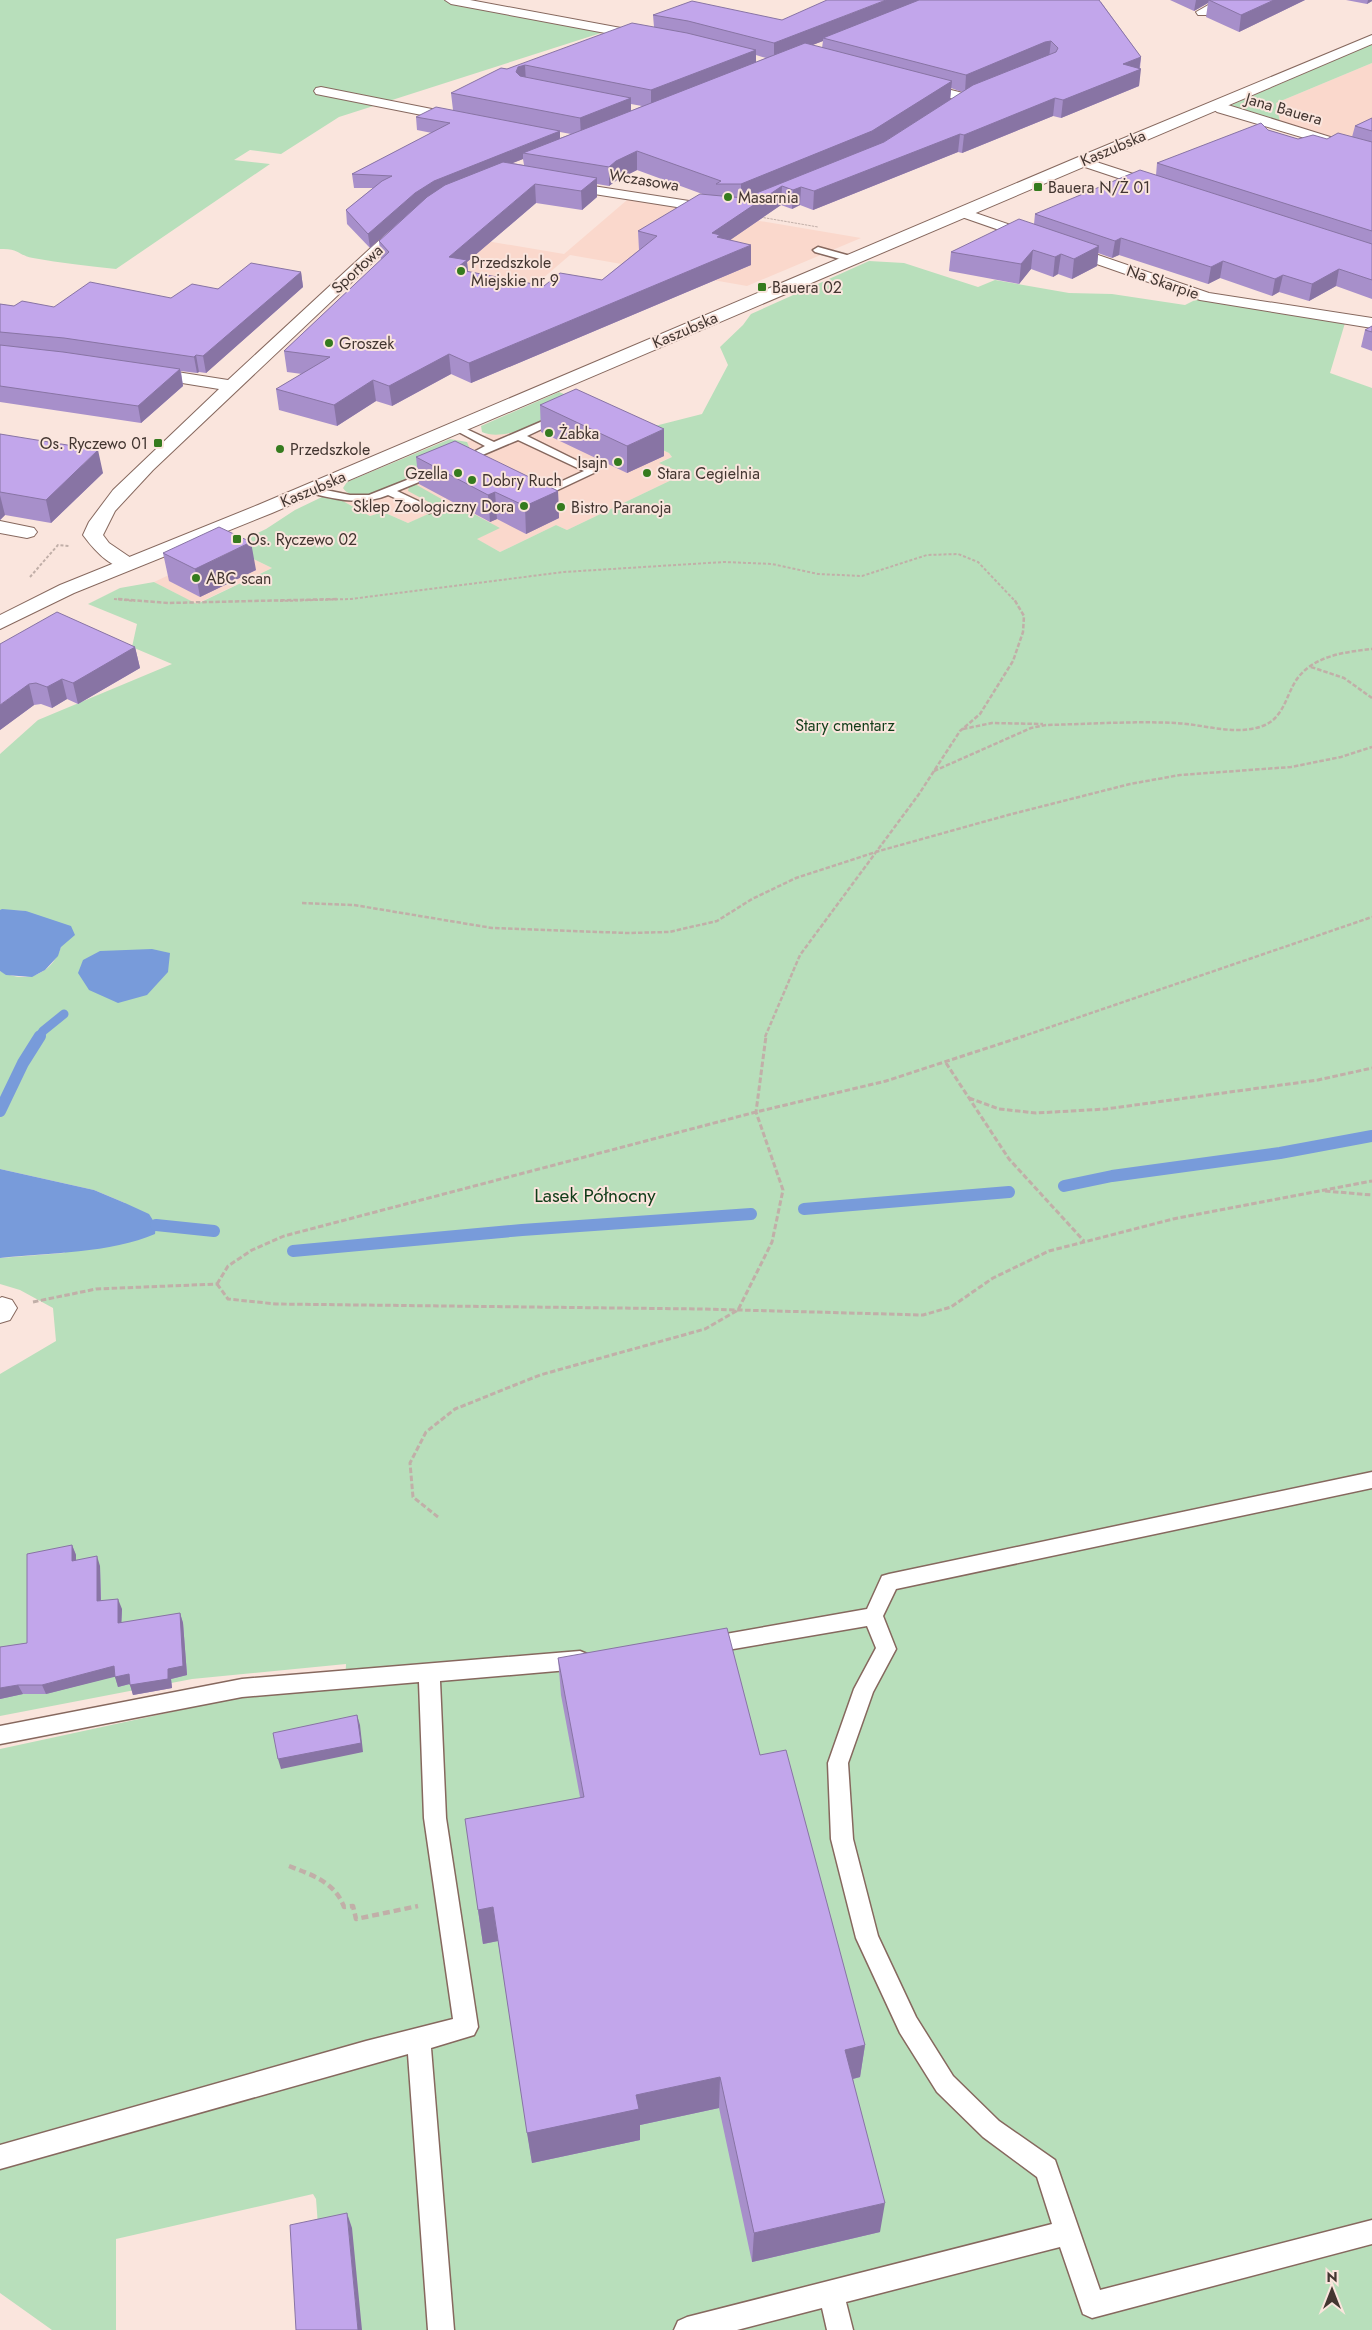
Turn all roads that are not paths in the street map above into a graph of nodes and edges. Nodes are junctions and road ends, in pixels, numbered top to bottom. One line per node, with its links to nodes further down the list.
1 (451, 0): 4 (street)
2 (1217, 0): 3 (street)
3 (1202, 12)
4 (659, 39)
5 (1372, 39): 8 (street, Kaszubska)
6 (900, 81): 9 (street)
7 (320, 91): 10 (street)
8 (1215, 105): 11 (street, Jana Bauera); 12 (street, Kaszubska)
9 (951, 108)
10 (474, 121)
11 (1372, 154)
12 (1081, 161): 14 (street); 16 (street, Kaszubska)
13 (546, 182): 15 (street, Wczasowa)
14 (1173, 191)
15 (743, 211)
16 (961, 212): 19 (street, Kaszubska); 20 (street, Na Skarpie)
17 (415, 216): 22 (street, Sportowa)
18 (818, 250): 19 (lane)
19 (851, 259): 24 (street, Kaszubska)
20 (1372, 323)
21 (129, 370): 22 (street)
22 (232, 386): 35 (street, Sportowa)
23 (571, 412): 25 (lane)
24 (456, 428): 26 (lane); 30 (street, Kaszubska)
25 (518, 436): 26 (lane); 29 (lane)
26 (494, 446): 28 (lane)
27 (444, 468): 31 (lane)
28 (496, 468)
29 (521, 480)
30 (311, 490): 31 (lane); 35 (street, Kaszubska)
31 (390, 492): 32 (lane)
32 (429, 510)
33 (0, 527): 34 (street)
34 (27, 532)
35 (127, 564): 36 (street, Kaszubska)
36 (0, 623)
37 (1372, 1480): 38 (lane)
38 (873, 1616): 39 (lane); 46 (lane)
39 (691, 1647)
40 (596, 1659): 41 (lane)
41 (429, 1671): 42 (lane); 43 (lane)
42 (0, 1734)
43 (419, 2039): 44 (lane); 48 (lane)
44 (0, 2157)
45 (1372, 2232): 46 (lane)
46 (1067, 2233): 47 (lane)
47 (831, 2293): 49 (lane); 50 (lane)
48 (441, 2330)
49 (687, 2330)
50 (840, 2330)

